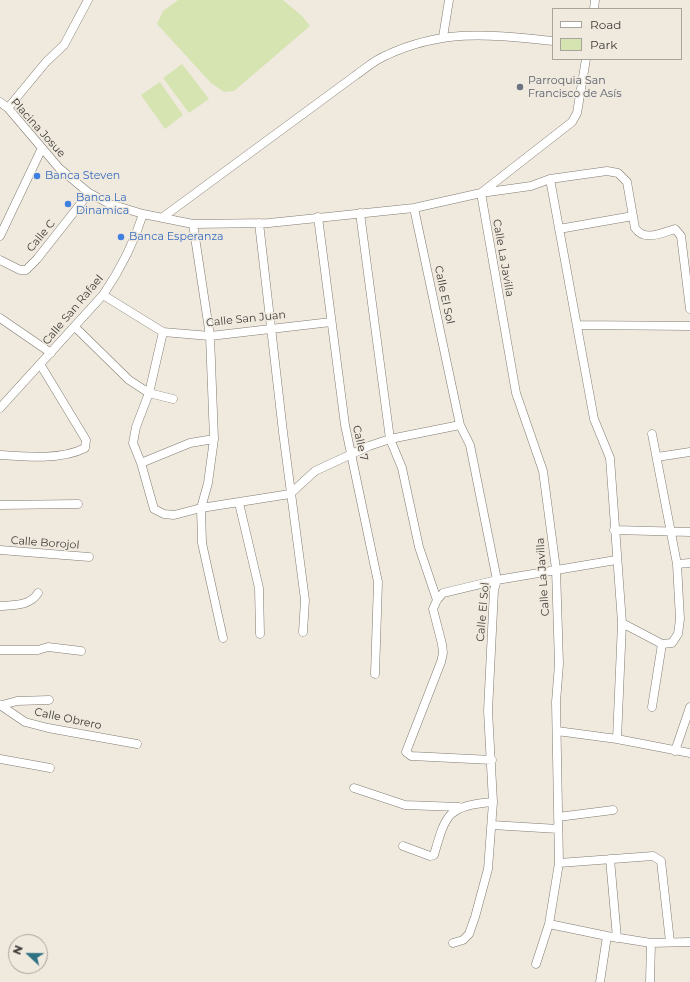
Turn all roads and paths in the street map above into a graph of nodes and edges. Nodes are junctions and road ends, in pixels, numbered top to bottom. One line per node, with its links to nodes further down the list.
1 (88, 0): 7 (street)
2 (449, 0): 3 (street)
3 (443, 37): 4 (street); 16 (street)
4 (552, 41)
5 (586, 60): 11 (street)
6 (0, 102): 7 (street, Placina Josue)
7 (8, 108): 8 (street, Placina Josue)
8 (42, 148): 10 (street, Placina Josue); 21 (street)
9 (550, 179): 11 (street, Placina Josue); 15 (street, Placina Josue); 20 (street)
10 (89, 193): 14 (street, Placina Josue); 22 (street, Calle C)
11 (481, 193): 12 (street, Placina Josue); 60 (street, Calle La Javilla)
12 (414, 208): 13 (street, Placina Josue); 38 (street, Calle El Sol)
13 (360, 213): 17 (street, Placina Josue); 41 (street)
14 (143, 214): 16 (street, Placina Josue); 23 (street, Calle San Rafael)
15 (633, 216): 20 (street); 24 (street)
16 (163, 217): 19 (street, Placina Josue)
17 (318, 217): 18 (street, Placina Josue); 26 (street, Calle 7)
18 (259, 223): 19 (street, Placina Josue); 30 (street)
19 (192, 224): 32 (street)
20 (559, 229): 27 (street)
21 (0, 236)
22 (0, 260)
23 (103, 295): 29 (street, Calle San Rafael); 31 (street, Calle San Juan)
24 (690, 309)
25 (0, 318): 33 (street)
26 (331, 322): 30 (street, Calle San Juan); 43 (street, Calle 7)
27 (578, 325): 28 (street); 52 (street)
28 (690, 326)
29 (75, 327): 33 (street, Calle San Rafael); 35 (street)
30 (271, 328): 32 (street, Calle San Juan); 47 (street)
31 (162, 332): 32 (street, Calle San Juan); 35 (street)
32 (210, 336): 40 (street)
33 (50, 353): 34 (street, Calle San Rafael)
34 (40, 364): 37 (street, Calle San Rafael); 44 (street)
35 (149, 393): 36 (street); 46 (street)
36 (173, 399)
37 (0, 408)
38 (460, 425): 41 (street); 61 (street, Calle El Sol)
39 (652, 434): 45 (street)
40 (214, 439): 46 (street); 51 (street)
41 (390, 439): 43 (street); 63 (street)
42 (690, 452): 45 (street)
43 (352, 454): 47 (street); 72 (street, Calle 7)
44 (0, 455)
45 (657, 457): 53 (street)
46 (141, 463): 51 (street)
47 (290, 494): 48 (street); 66 (street)
48 (239, 503): 51 (street); 67 (street)
49 (78, 504): 50 (street)
50 (0, 505)
51 (201, 508): 68 (street)
52 (614, 530): 53 (street); 57 (street)
53 (672, 531): 54 (street); 59 (street)
54 (690, 532)
55 (0, 550): 56 (street, Calle Borojol)
56 (89, 557)
57 (616, 560): 60 (street); 65 (street)
58 (690, 563): 59 (street)
59 (677, 564): 69 (street)
60 (556, 569): 61 (street); 77 (street, Calle La Javilla)
61 (497, 580): 63 (street); 83 (street, Calle El Sol)
62 (38, 593): 64 (street)
63 (437, 600): 83 (street)
64 (0, 606)
65 (622, 623): 69 (street); 78 (street)
66 (303, 632)
67 (260, 634)
68 (223, 638)
69 (662, 644): 75 (street)
70 (0, 650): 71 (street)
71 (81, 651)
72 (375, 674)
73 (49, 700): 74 (street)
74 (1, 705): 79 (street, Calle Obrero)
75 (652, 707)
76 (690, 707): 80 (street)
77 (557, 731): 78 (street); 89 (street, Calle La Javilla)
78 (617, 739): 80 (street)
79 (138, 744)
80 (675, 751): 81 (street)
81 (690, 753)
82 (0, 758): 84 (street)
83 (492, 760): 86 (street, Calle El Sol)
84 (50, 768)
85 (354, 788): 87 (street)
86 (493, 802): 87 (street); 90 (street, Calle El Sol)
87 (459, 808): 92 (street)
88 (613, 810): 89 (street)
89 (558, 817): 91 (street, Calle La Javilla)
90 (492, 825): 91 (street); 100 (street, Calle El Sol)
91 (558, 829): 94 (street, Calle La Javilla)
92 (403, 846)
93 (610, 859): 94 (street); 97 (street); 98 (street)
94 (559, 863): 95 (street, Calle La Javilla)
95 (549, 924): 96 (street); 102 (street, Calle La Javilla)
96 (607, 936): 97 (street); 103 (street)
97 (617, 938): 101 (street)
98 (670, 942): 99 (street); 101 (street)
99 (690, 942)
100 (453, 943)
101 (651, 943): 104 (street)
102 (536, 964)
103 (600, 982)
104 (650, 982)

